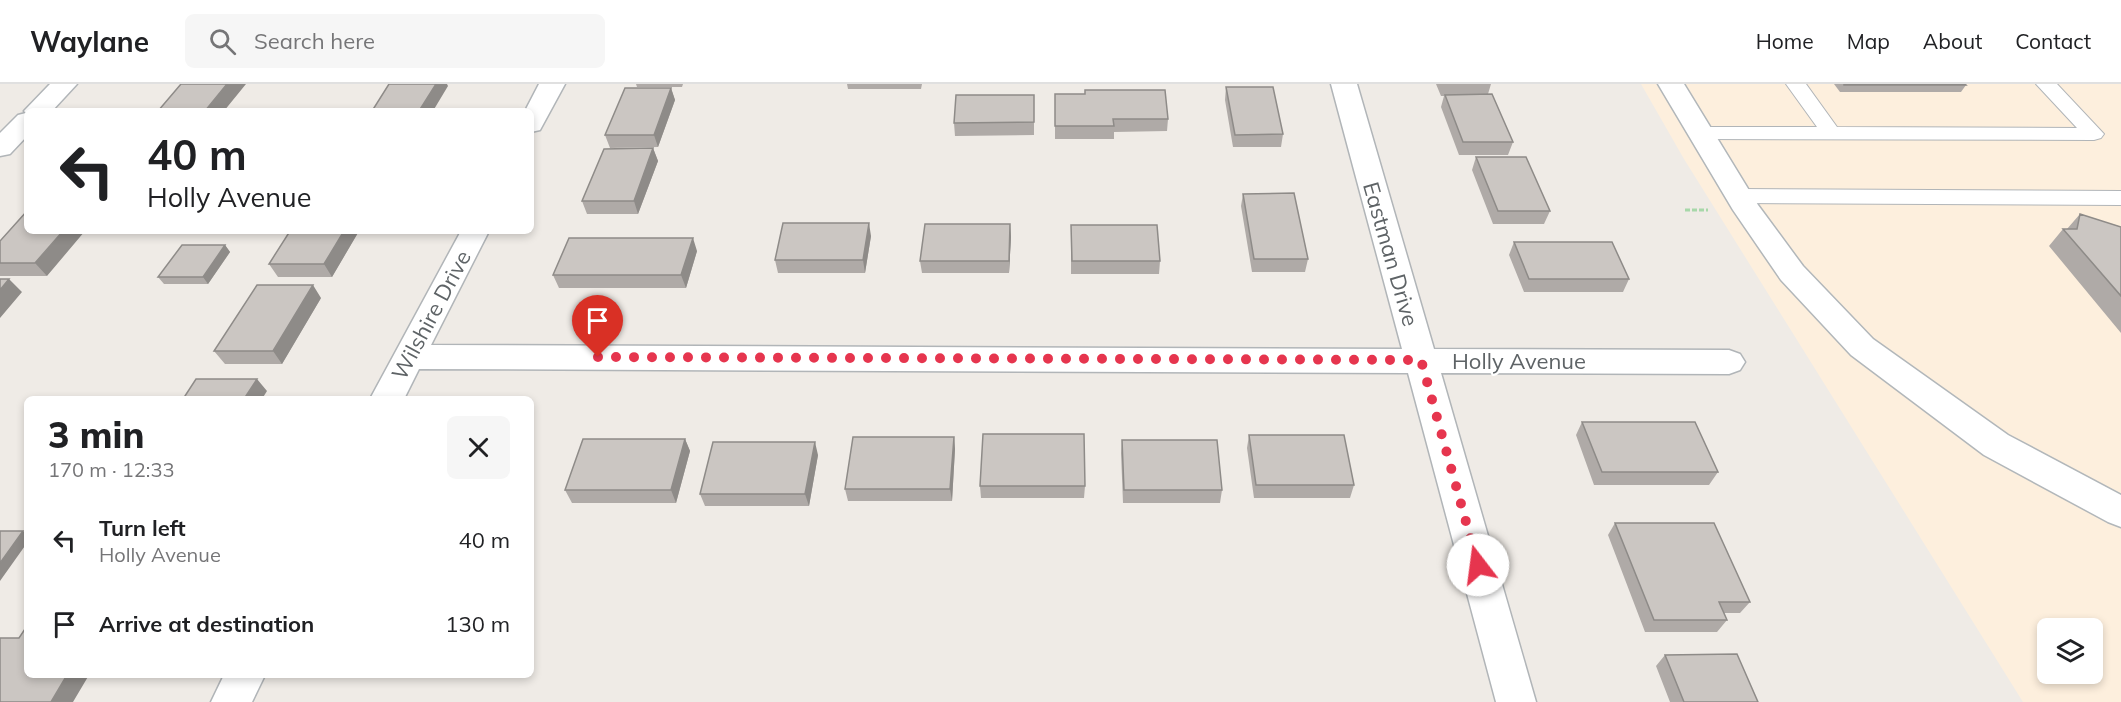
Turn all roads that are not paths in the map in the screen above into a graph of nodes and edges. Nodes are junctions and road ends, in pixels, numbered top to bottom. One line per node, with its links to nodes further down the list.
1 (64, 84): 7 (street)
2 (552, 84): 8 (street)
3 (1344, 84): 17 (street, Eastman Drive)
4 (1671, 84): 10 (street)
5 (1796, 84): 11 (lane)
6 (2046, 84): 11 (lane)
7 (40, 108)
8 (534, 118)
9 (24, 124): 12 (street)
10 (1700, 133): 11 (lane); 13 (street)
11 (1831, 133)
12 (0, 148)
13 (1739, 196): 14 (lane); 20 (street)
14 (2121, 198)
15 (473, 234): 16 (street, Wilshire Drive)
16 (409, 357): 17 (street, Holly Avenue); 19 (street, Wilshire Drive)
17 (1421, 360): 18 (street, Holly Avenue); 23 (street, Eastman Drive)
18 (1729, 362)
19 (389, 396)
20 (2121, 512)
21 (243, 678): 22 (street)
22 (231, 702)
23 (1516, 702)

